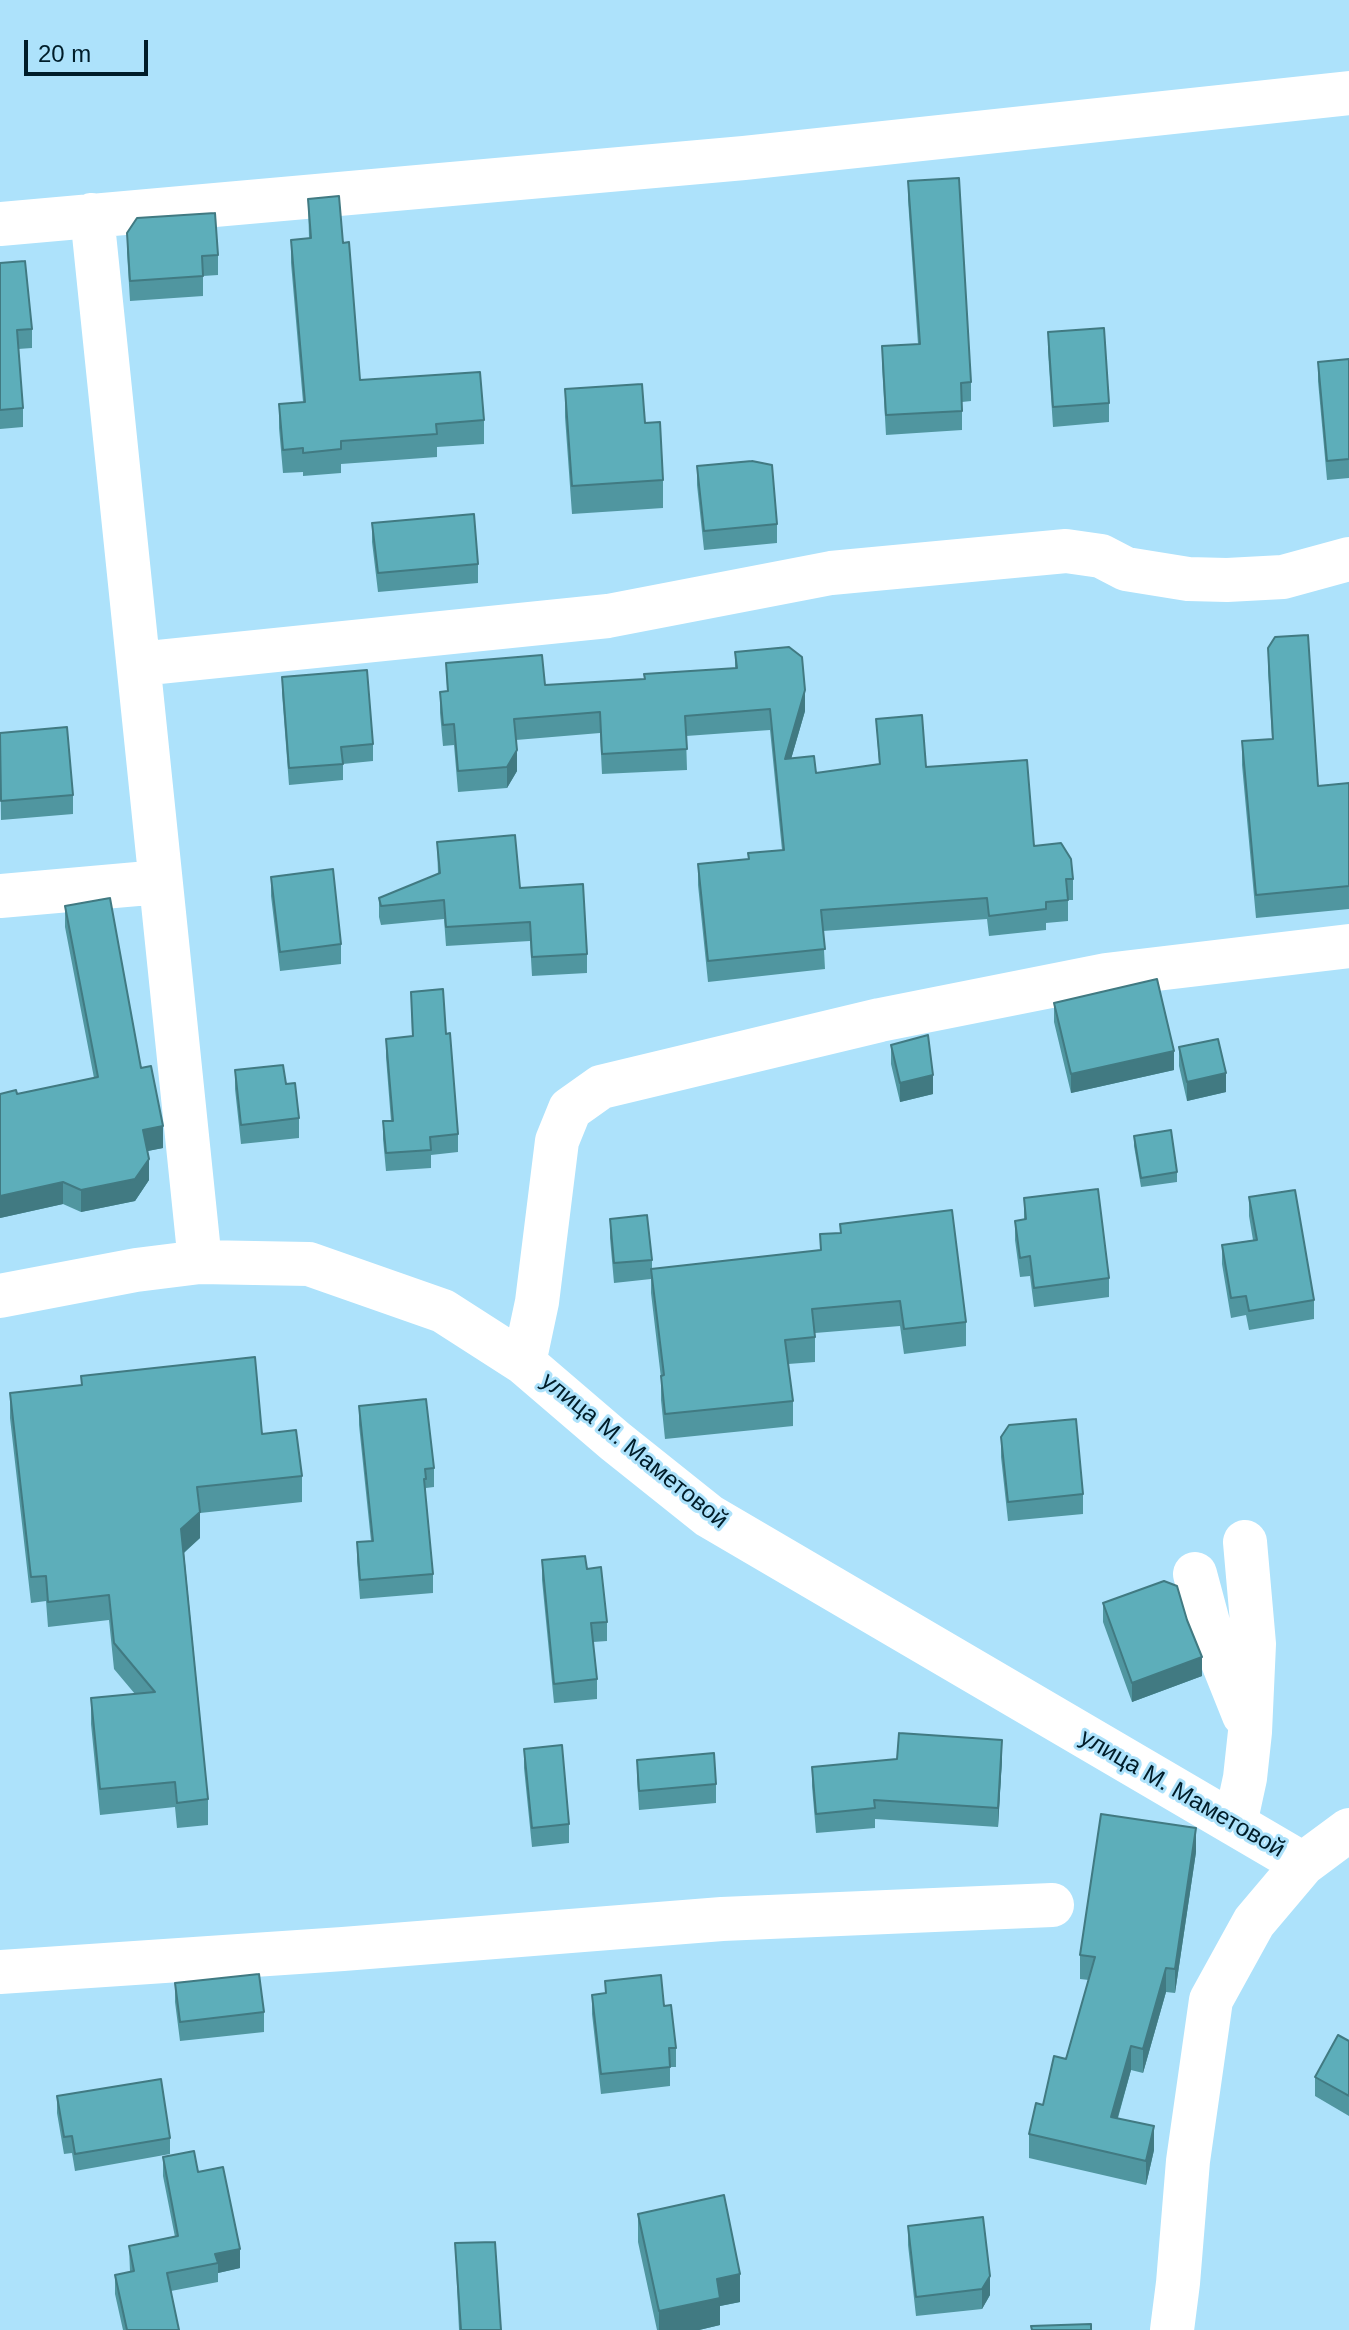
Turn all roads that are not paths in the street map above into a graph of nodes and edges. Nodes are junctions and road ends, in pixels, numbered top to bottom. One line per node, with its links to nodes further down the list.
1 (1349, 93): 2 (street)
2 (92, 215): 3 (street); 5 (street)
3 (0, 224)
4 (1349, 559): 5 (street)
5 (139, 664): 6 (street)
6 (160, 882): 7 (street); 9 (street)
7 (0, 896)
8 (1349, 946): 11 (street)
9 (200, 1262): 10 (street, улица М. Маметовой); 11 (street, улица М. Маметовой)
10 (0, 1296)
11 (524, 1363): 15 (street, улица М. Маметовой)
12 (1245, 1542): 14 (street)
13 (1195, 1574): 14 (street)
14 (1250, 1732): 15 (street)
15 (1235, 1824): 17 (street, улица М. Маметовой)
16 (1349, 1830): 17 (street, улица М. Маметовой)
17 (1303, 1864): 20 (street, улица М. Маметовой)
18 (1052, 1905): 19 (street)
19 (0, 1972)
20 (1172, 2330)

